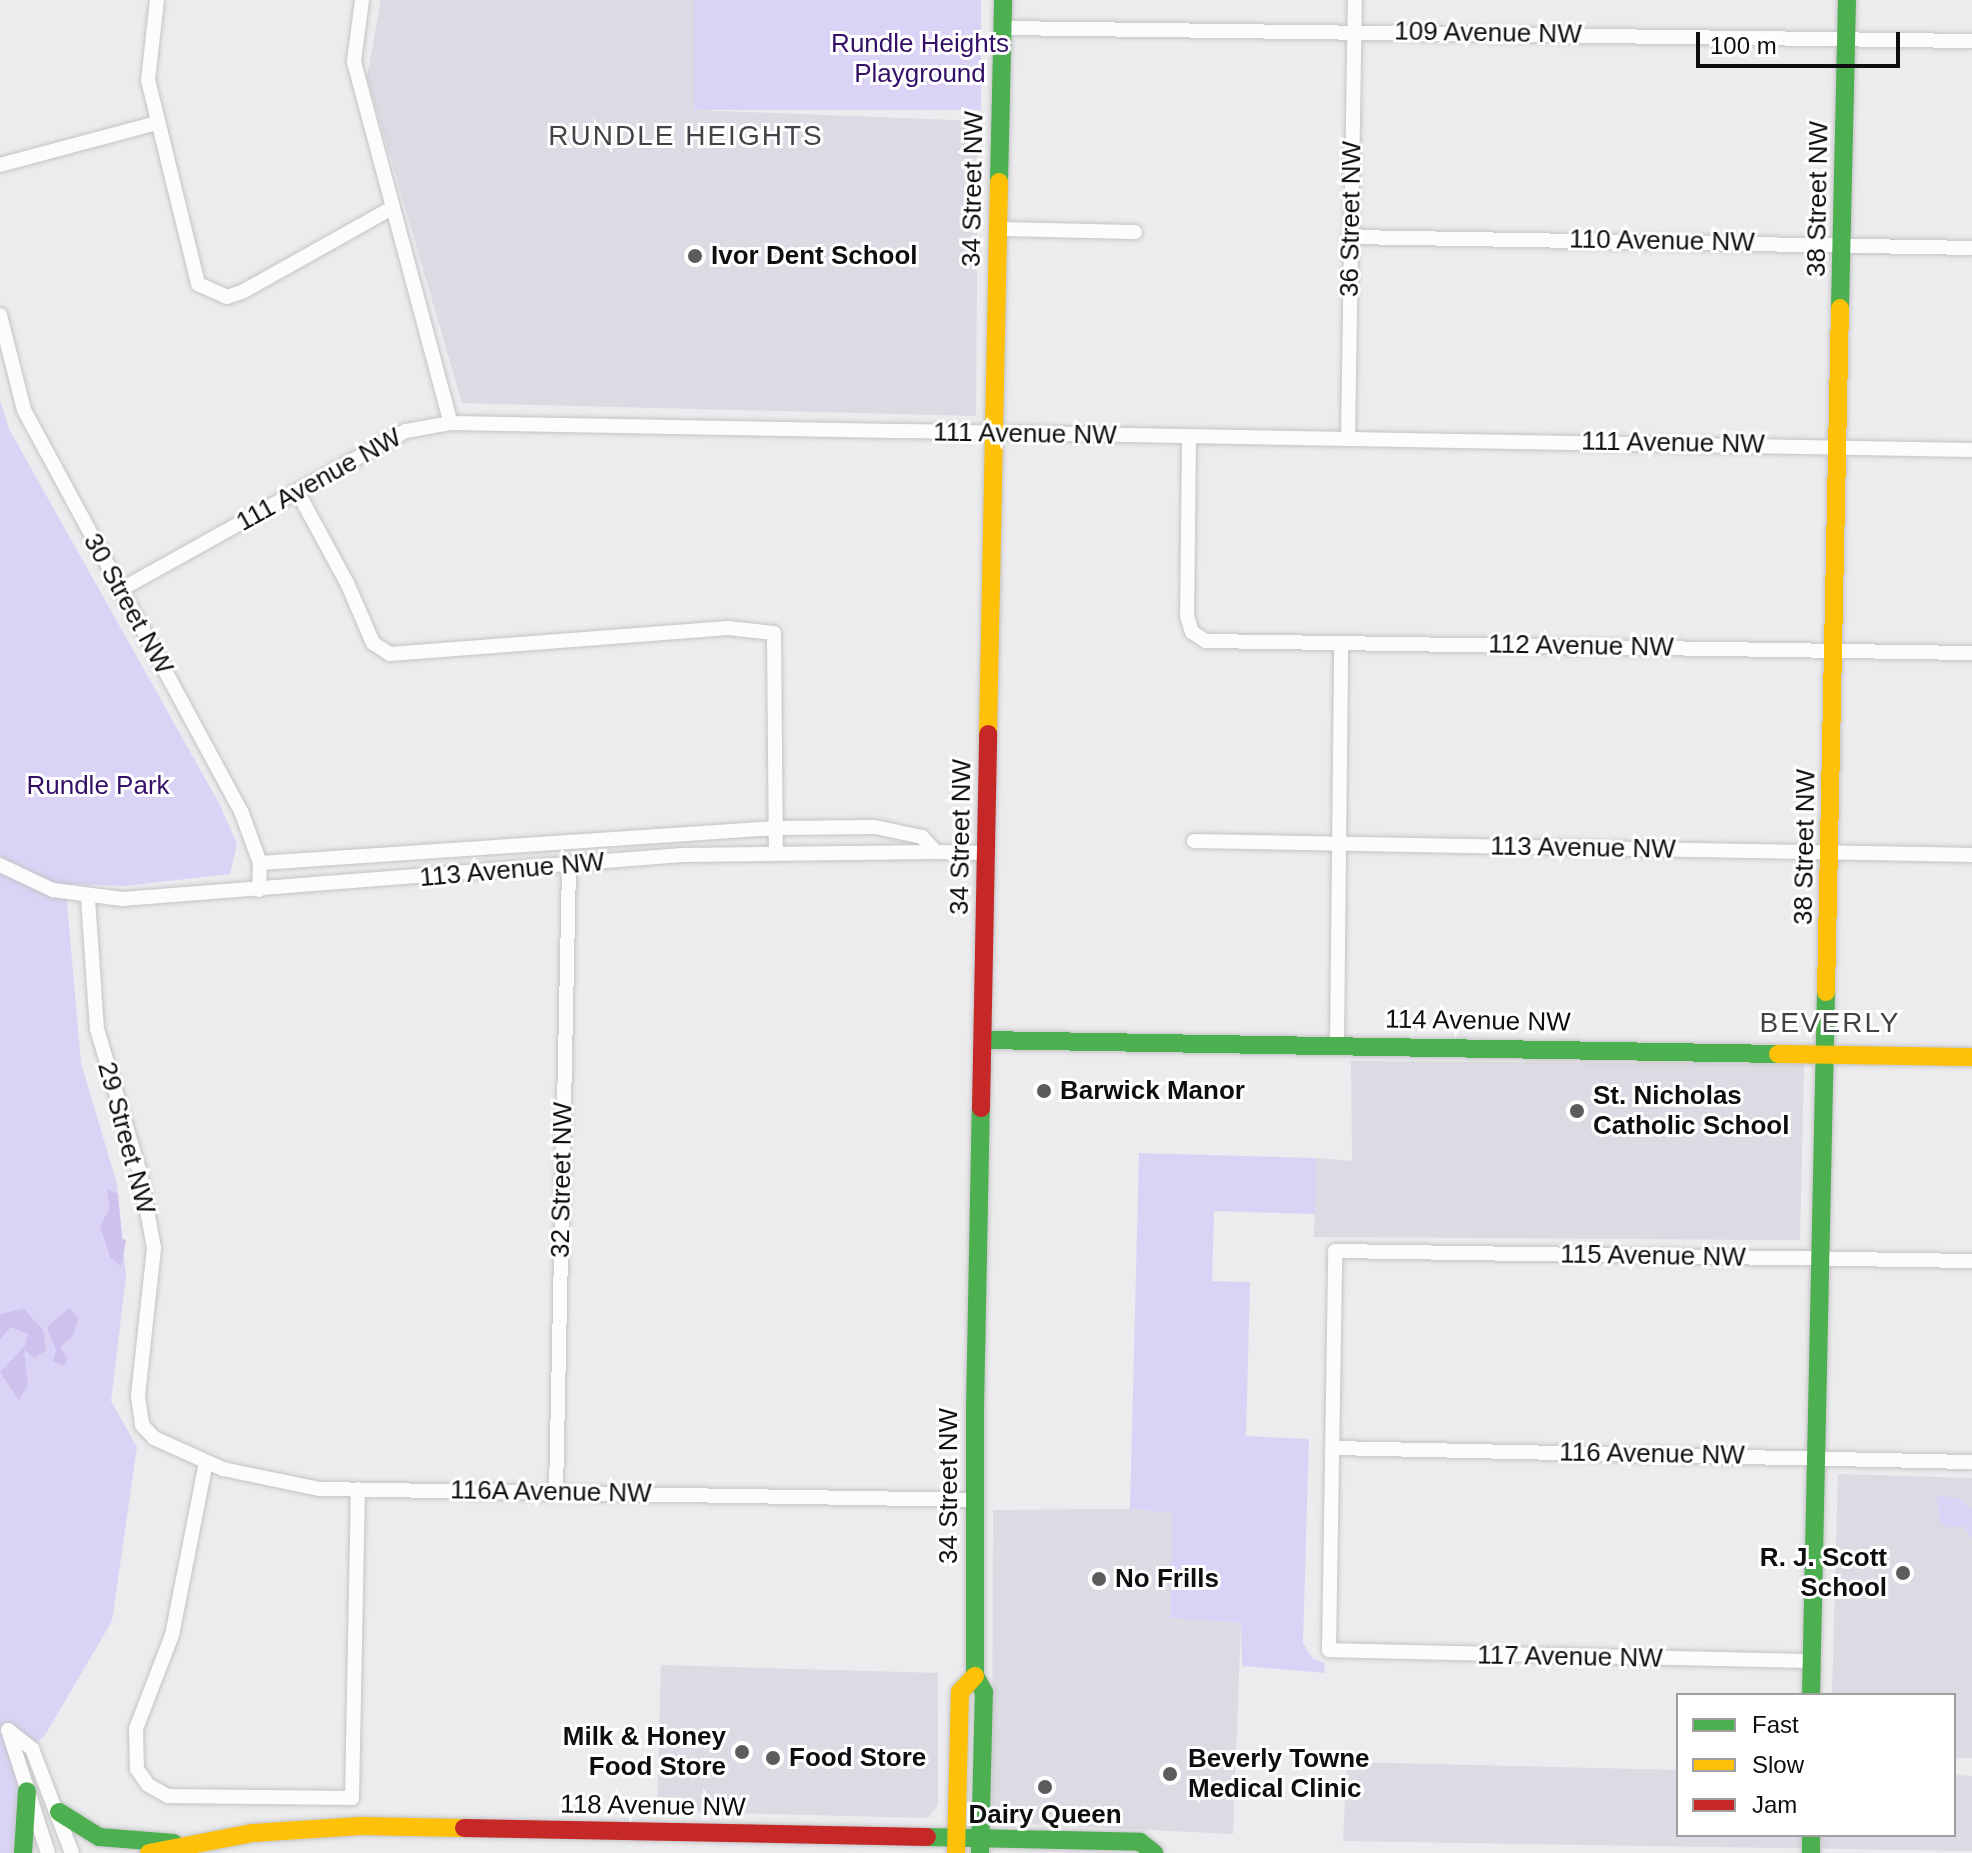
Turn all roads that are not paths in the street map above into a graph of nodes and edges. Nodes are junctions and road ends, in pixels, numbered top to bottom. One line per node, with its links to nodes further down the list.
1 (157, 0): 10 (street)
2 (362, 0): 12 (street)
3 (1003, 0): 6 (street, 34 Street NW)
4 (1355, 0): 7 (street, 36 Street NW)
5 (1847, 0): 8 (street, 38 Street NW)
6 (1003, 28): 7 (street, 109 Avenue NW); 13 (street, 34 Street NW)
7 (1355, 32): 8 (street, 109 Avenue NW); 15 (street, 36 Street NW)
8 (1846, 38): 9 (street, 109 Avenue NW); 16 (street, 38 Street NW)
9 (1972, 41)
10 (157, 123): 11 (street); 12 (street)
11 (0, 165)
12 (392, 208): 19 (street)
13 (999, 229): 14 (street); 20 (street, 34 Street NW)
14 (1135, 232)
15 (1351, 237): 16 (street, 110 Avenue NW); 22 (street, 36 Street NW)
16 (1843, 246): 17 (street, 110 Avenue NW); 23 (street, 38 Street NW)
17 (1972, 248)
18 (0, 315): 26 (street, 30 Street NW)
19 (451, 423): 20 (street, 111 Avenue NW); 25 (street, 111 Avenue NW)
20 (995, 435): 21 (street, 111 Avenue NW); 36 (street, 34 Street NW)
21 (1189, 436): 22 (street, 111 Avenue NW); 27 (street, 112 Avenue NW)
22 (1348, 438): 23 (street, 111 Avenue NW)
23 (1839, 448): 24 (street, 111 Avenue NW); 28 (street, 38 Street NW)
24 (1972, 450)
25 (297, 491): 26 (street, 111 Avenue NW); 30 (street)
26 (120, 590): 38 (street, 30 Street NW)
27 (1341, 644): 28 (street, 112 Avenue NW); 32 (street)
28 (1835, 650): 29 (street, 112 Avenue NW); 35 (street, 38 Street NW)
29 (1972, 653)
30 (776, 828): 33 (street); 34 (street, 113 Avenue NW); 38 (street, 113 Avenue NW)
31 (1194, 841): 32 (street, 113 Avenue NW)
32 (1339, 846): 35 (street, 113 Avenue NW); 44 (street)
33 (776, 851): 34 (street, 113 Avenue NW); 40 (street, 113 Avenue NW)
34 (936, 852): 36 (street, 113 Avenue NW)
35 (1831, 852): 37 (street, 113 Avenue NW); 45 (street, 38 Street NW)
36 (987, 853): 43 (street, 34 Street NW)
37 (1972, 855)
38 (260, 863): 41 (street, 30 Street NW)
39 (0, 865): 42 (street, 113 Avenue NW)
40 (569, 866): 41 (street, 113 Avenue NW); 55 (street, 32 Street NW)
41 (259, 890): 42 (street, 113 Avenue NW)
42 (88, 898): 49 (street, 29 Street NW)
43 (984, 1040): 44 (street, 114 Avenue NW); 56 (street, 34 Street NW)
44 (1337, 1044): 45 (street, 114 Avenue NW)
45 (1826, 1055): 46 (street, 114 Avenue NW); 47 (street, 38 Street NW)
46 (1972, 1057)
47 (1821, 1259): 48 (street, 115 Avenue NW); 50 (street, 115 Avenue NW); 51 (street, 38 Street NW)
48 (1972, 1261)
49 (142, 1425): 52 (street, 116A Avenue NW)
50 (1333, 1448): 51 (street, 116 Avenue NW); 57 (street, 117 Avenue NW)
51 (1815, 1458): 53 (street, 116 Avenue NW); 57 (street, 38 Street NW)
52 (206, 1462): 54 (street, 116A Avenue NW); 54 (street)
53 (1972, 1462)
54 (358, 1489): 55 (street, 116A Avenue NW)
55 (556, 1493): 56 (street, 116A Avenue NW)
56 (974, 1500): 58 (street, 34 Street NW)
57 (1811, 1661): 59 (street, 38 Street NW)
58 (975, 1676): 63 (street, 34 Street NW); 64 (street, 34 Street NW)
59 (1811, 1693)
60 (27, 1791): 61 (street); 65 (street); 66 (street)
61 (59, 1812): 62 (street); 67 (street)
62 (182, 1846): 63 (street, 118 Avenue NW); 68 (street, 118 Avenue NW)
63 (956, 1846): 64 (street, 118 Avenue NW)
64 (981, 1846): 69 (street, 118 Avenue NW)
65 (23, 1853)
66 (48, 1853)
67 (72, 1853)
68 (149, 1853)
69 (1154, 1853)

